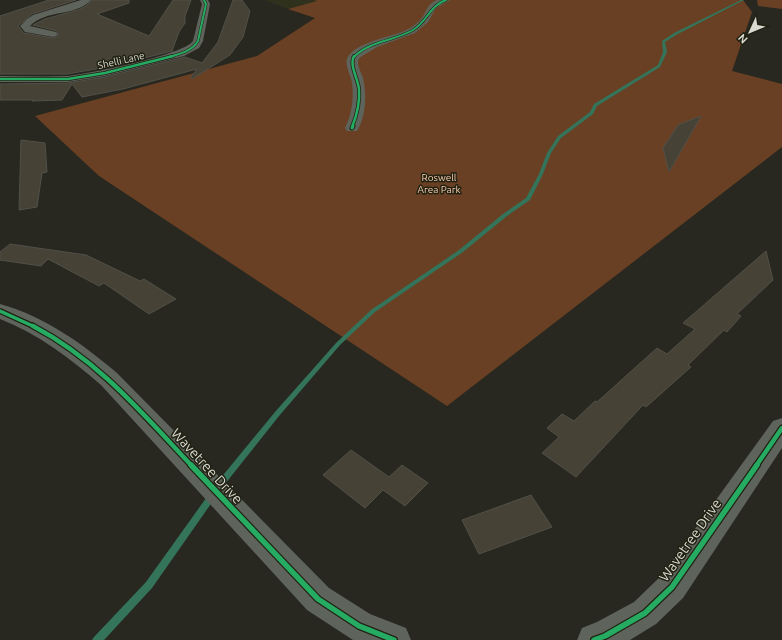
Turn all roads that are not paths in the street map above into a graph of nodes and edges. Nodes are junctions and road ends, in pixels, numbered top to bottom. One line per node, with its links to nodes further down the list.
1 (87, 0): 4 (street)
2 (204, 0): 5 (street, Shelli Lane)
3 (446, 0): 6 (street)
4 (53, 34)
5 (0, 79)
6 (352, 128)
7 (0, 311): 9 (street, Wavetree Drive)
8 (782, 428): 10 (street, Wavetree Drive)
9 (394, 640)
10 (594, 640)

